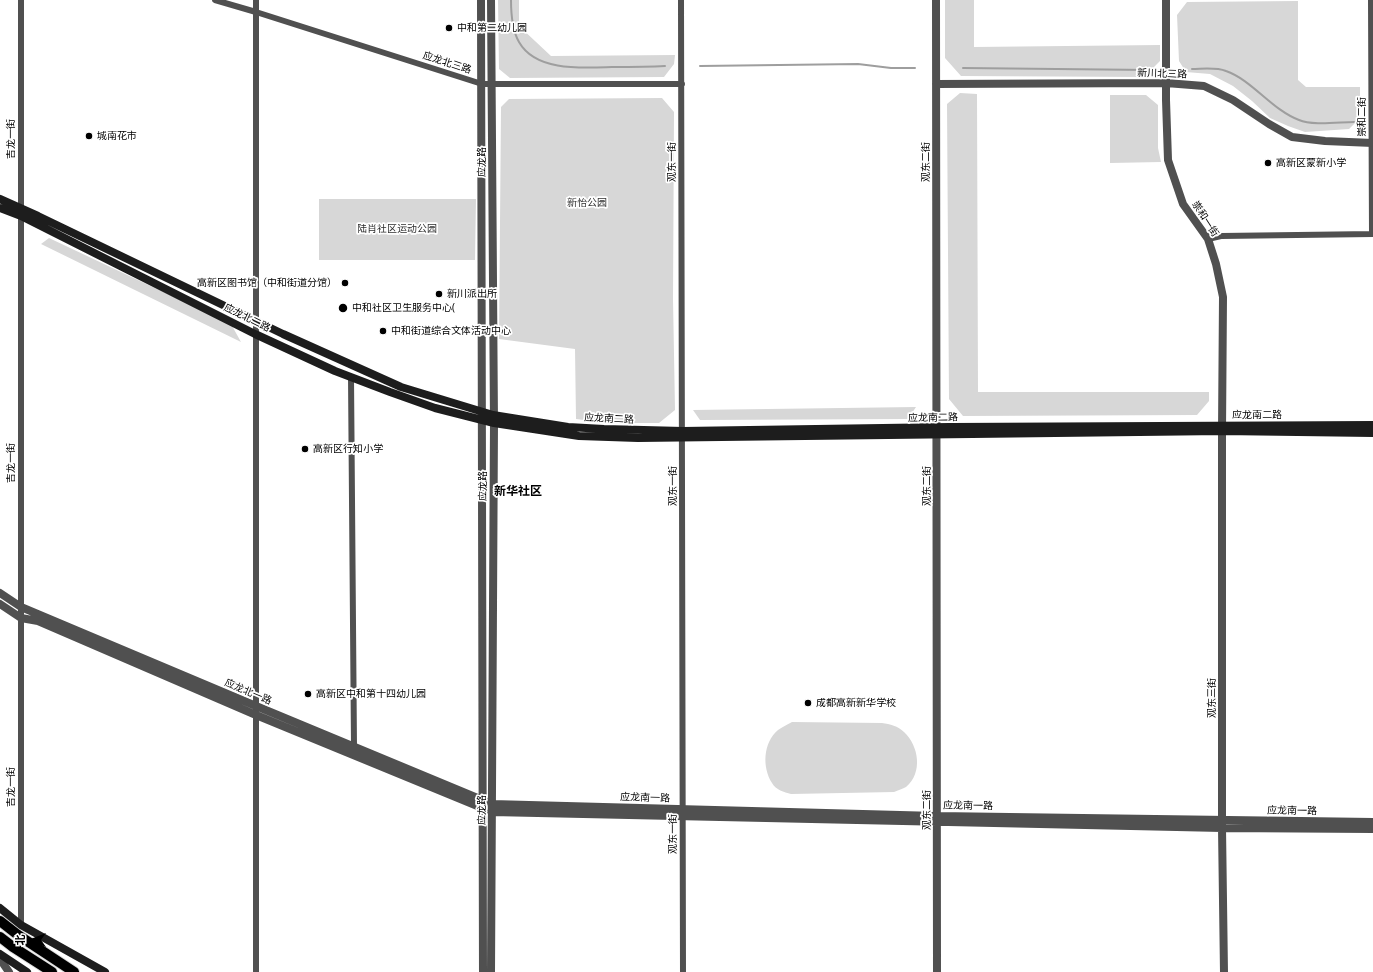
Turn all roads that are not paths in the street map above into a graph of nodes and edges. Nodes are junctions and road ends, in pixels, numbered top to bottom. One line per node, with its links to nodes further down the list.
1 (21, 0): 19 (street, 吉龙一街)
2 (215, 0): 10 (street, 应龙北三路)
3 (256, 0): 10 (street)
4 (481, 0): 12 (street, 应龙路)
5 (491, 0): 15 (street, 应龙路)
6 (681, 0): 13 (street, 观东一街)
7 (936, 0): 14 (street, 观东二街)
8 (1166, 0): 11 (street, 崇和一街)
9 (1371, 0): 16 (street, 崇和二街)
10 (256, 12): 12 (street, 应龙北三路); 22 (street)
11 (1166, 83): 14 (street, 新川北三路); 16 (street, 新川北三路); 21 (street, 崇和一街)
12 (482, 84): 15 (street, 应龙北三路); 25 (street, 应龙路)
13 (682, 84): 15 (street, 应龙北三路); 32 (street, 观东一街)
14 (936, 84): 30 (street, 观东二街)
15 (492, 85): 26 (street, 应龙路)
16 (1372, 143): 20 (street, 崇和二街)
17 (0, 199): 19 (main road, 应龙北二路)
18 (0, 208): 19 (main road, 应龙北二路)
19 (21, 212): 22 (main road, 应龙北二路); 23 (main road, 应龙北二路); 35 (street, 吉龙一街)
20 (1373, 234): 21 (street)
21 (1208, 239): 29 (street, 崇和一街)
22 (255, 320): 23 (street); 25 (main road, 应龙北二路)
23 (255, 334): 24 (main road, 应龙北二路); 37 (street)
24 (351, 377): 27 (main road, 应龙北二路); 38 (street)
25 (483, 411): 26 (main road, 应龙北二路); 27 (street, 应龙路)
26 (494, 419): 27 (main road, 应龙北二路); 32 (main road, 应龙南二路); 40 (street, 应龙路)
27 (483, 420): 39 (street, 应龙路)
28 (1373, 425): 29 (main road, 应龙南二路)
29 (1222, 428): 30 (main road, 应龙南二路); 31 (main road, 应龙南二路); 44 (street, 观东三街)
30 (937, 431): 32 (main road, 应龙南二路); 42 (street, 观东二街)
31 (1373, 433)
32 (683, 435): 41 (street, 观东一街)
33 (0, 593): 35 (street, 应龙北一路)
34 (0, 604): 36 (street, 应龙北一路)
35 (21, 606): 36 (street, 吉龙一街); 37 (street, 应龙北一路)
36 (21, 618): 37 (street, 应龙北一路); 48 (street, 吉龙一街)
37 (256, 711): 38 (street, 应龙北一路); 39 (street, 应龙北一路); 59 (street)
38 (354, 747): 39 (street, 应龙北一路)
39 (483, 805): 40 (street, 应龙北一路); 60 (street, 应龙路)
40 (492, 808): 41 (street, 应龙南一路); 61 (street, 应龙路)
41 (683, 813): 42 (street, 应龙南一路); 62 (street, 观东一街)
42 (937, 819): 44 (street, 应龙南一路); 63 (street, 观东二街)
43 (1373, 822): 44 (street, 应龙南一路)
44 (1222, 824): 45 (street, 应龙南一路); 64 (street, 观东三街)
45 (1373, 829)
46 (0, 908): 48 (main road)
47 (0, 921): 56 (highway)
48 (21, 925): 52 (main road)
49 (0, 937): 55 (highway)
50 (0, 954): 54 (main road)
51 (0, 959): 53 (street)
52 (83, 960): 57 (main road); 58 (main road)
53 (9, 972)
54 (27, 972)
55 (52, 972)
56 (74, 972)
57 (97, 972)
58 (105, 972)
59 (256, 972)
60 (483, 972)
61 (491, 972)
62 (683, 972)
63 (937, 972)
64 (1224, 972)

